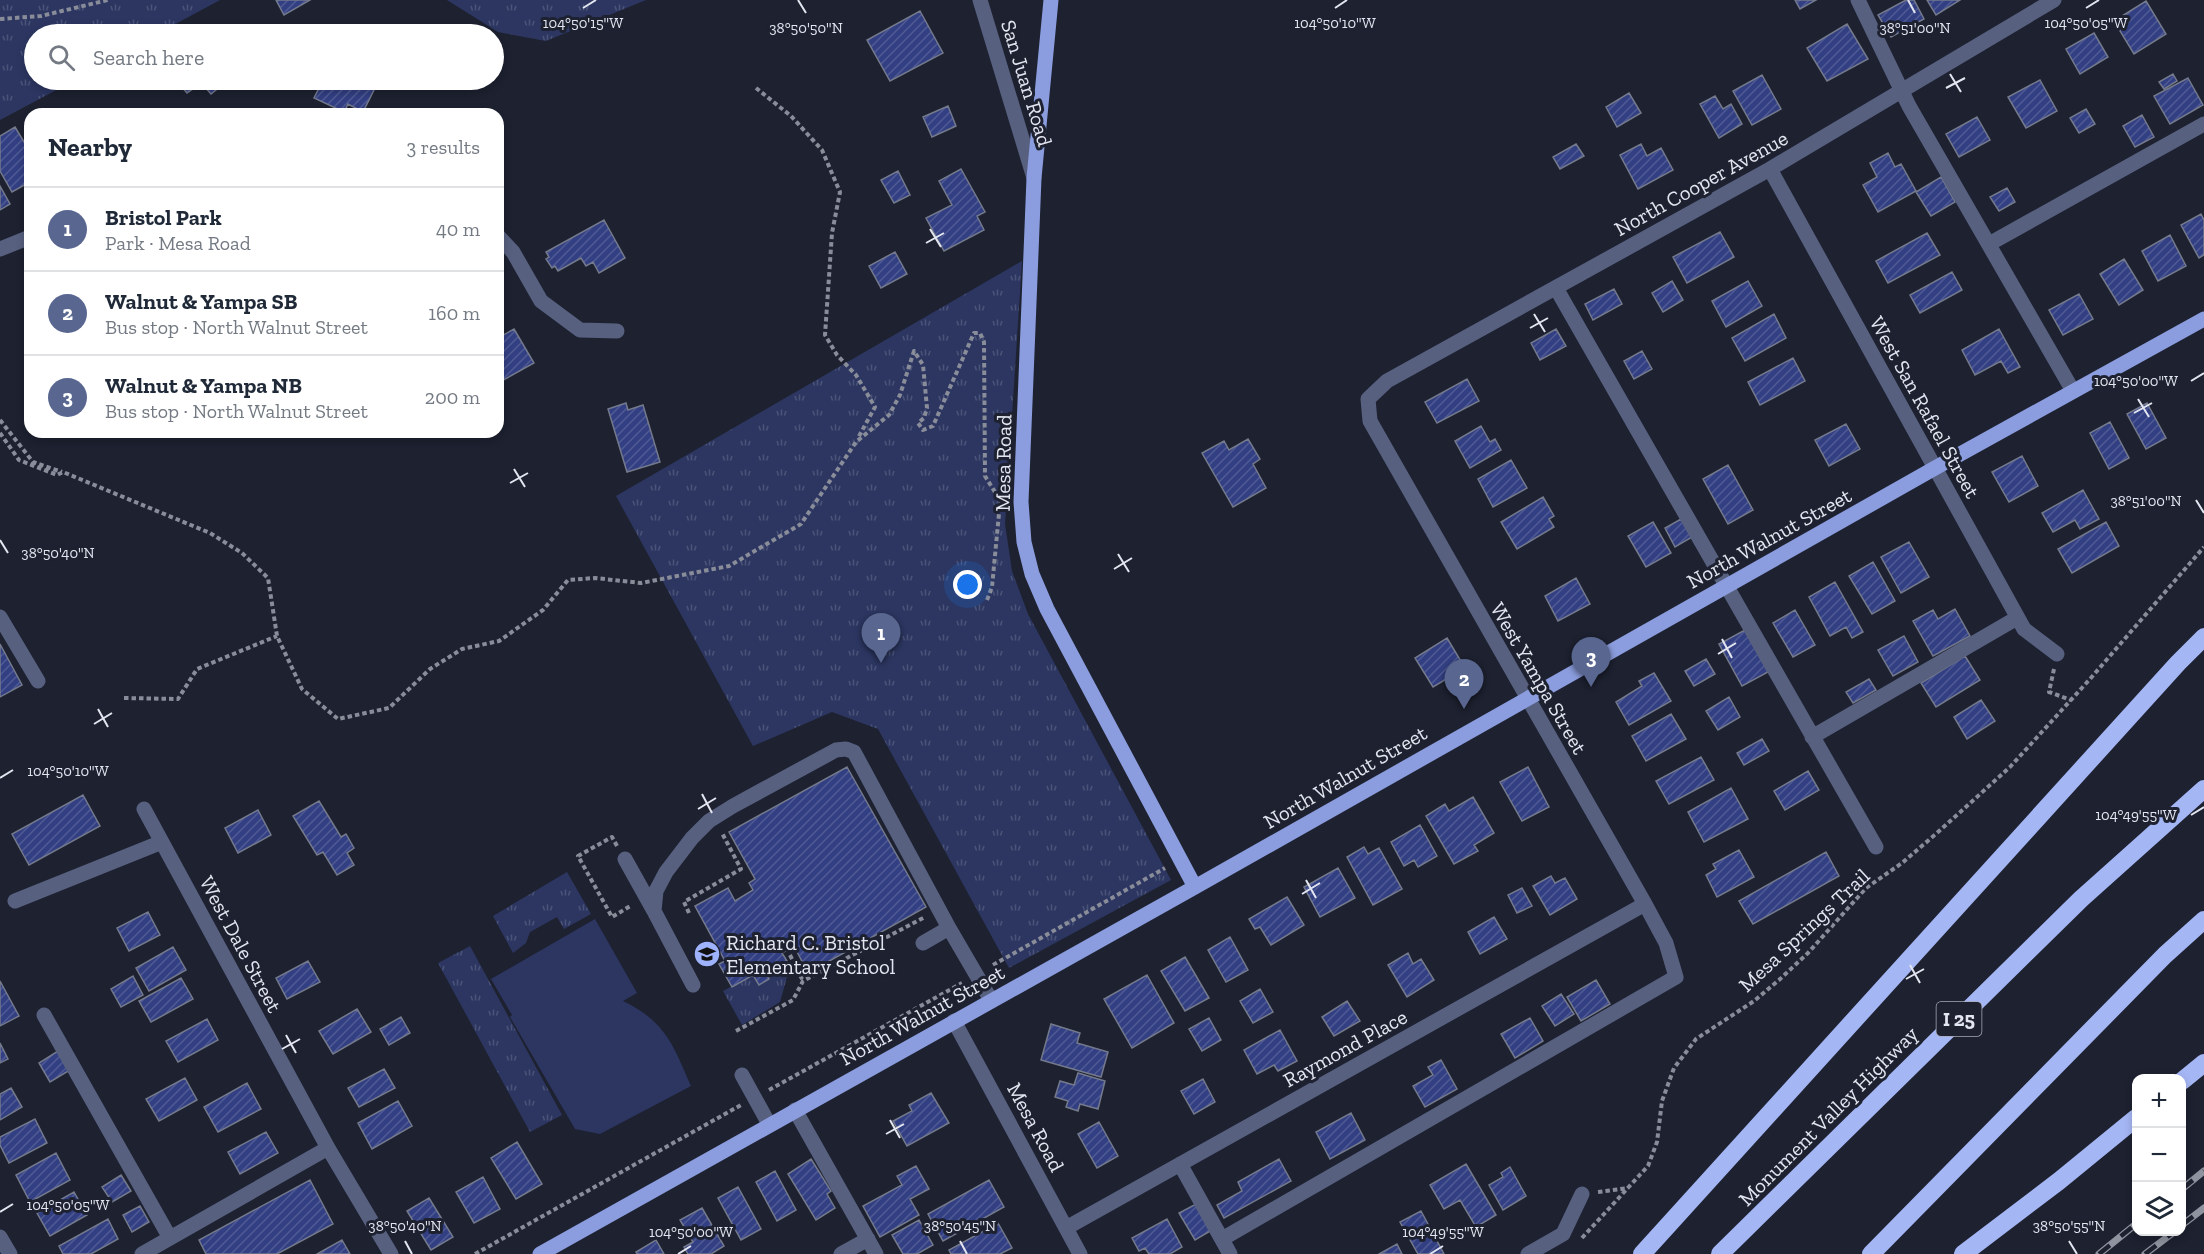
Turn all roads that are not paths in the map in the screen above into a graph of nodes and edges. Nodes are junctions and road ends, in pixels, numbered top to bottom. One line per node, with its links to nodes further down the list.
1 (980, 0): 8 (street, San Juan Road)
2 (1051, 0): 8 (main road, Mesa Road)
3 (1857, 0): 5 (street)
4 (2054, 0): 5 (street, North Cooper Avenue)
5 (1902, 92): 7 (street, North Cooper Avenue); 11 (street)
6 (2204, 124): 11 (street)
7 (1770, 169): 13 (street, North Cooper Avenue); 18 (street, West San Rafael Street)
8 (1034, 178): 32 (main road, Mesa Road)
9 (24, 239): 12 (street)
10 (504, 242): 15 (street)
11 (1989, 244): 16 (street)
12 (0, 249)
13 (1556, 288): 17 (street, North Cooper Avenue); 19 (street)
14 (2204, 319): 16 (main road, North Walnut Street)
15 (617, 332)
16 (2073, 391): 18 (main road, North Walnut Street)
17 (1368, 399): 25 (street, West Yampa Street)
18 (1935, 468): 19 (main road, North Walnut Street); 21 (street, West San Rafael Street)
19 (1726, 586): 25 (main road, North Walnut Street); 26 (street)
20 (0, 617): 24 (street)
21 (2017, 618): 23 (street, West San Rafael Street); 26 (street)
22 (2204, 637): 66 (highway)
23 (2057, 654)
24 (38, 681)
25 (1526, 698): 32 (main road, North Walnut Street); 34 (street, West Yampa Street)
26 (1812, 737): 30 (street)
27 (2204, 789): 67 (highway, Monument Valley Highway / I 25)
28 (144, 809): 29 (street, West Dale Street)
29 (162, 842): 33 (street); 49 (street, West Dale Street)
30 (1875, 847)
31 (625, 860): 35 (street)
32 (1195, 887): 40 (main road, North Walnut Street)
33 (15, 901)
34 (1645, 904): 50 (street, Raymond Place); 56 (street, West Yampa Street)
35 (654, 911): 37 (street); 39 (street)
36 (2204, 920): 68 (highway)
37 (949, 928): 38 (street); 40 (street)
38 (923, 943)
39 (693, 985)
40 (991, 1000): 42 (main road, North Walnut Street)
41 (44, 1015): 54 (street)
42 (954, 1021): 46 (main road, North Walnut Street); 52 (street, Mesa Road)
43 (2204, 1063): 45 (highway)
44 (742, 1076): 48 (street)
45 (2186, 1077)
46 (795, 1110): 48 (main road, North Walnut Street); 55 (street)
47 (2132, 1121): 69 (highway)
48 (769, 1124): 60 (main road, North Walnut Street)
49 (328, 1148): 54 (street); 59 (street, West Dale Street)
50 (1180, 1164): 52 (street, Raymond Place); 56 (street)
51 (1582, 1194): 65 (street)
52 (1066, 1228): 63 (street, Mesa Road)
53 (0, 1237): 57 (street)
54 (170, 1238): 58 (street)
55 (868, 1239): 61 (street); 62 (street)
56 (1222, 1239): 64 (street)
57 (10, 1254)
58 (142, 1254)
59 (392, 1254)
60 (540, 1254)
61 (841, 1254)
62 (876, 1254)
63 (1080, 1254)
64 (1230, 1254)
65 (1528, 1254)
66 (1642, 1254)
67 (1720, 1254)
68 (1871, 1254)
69 (1963, 1254)

